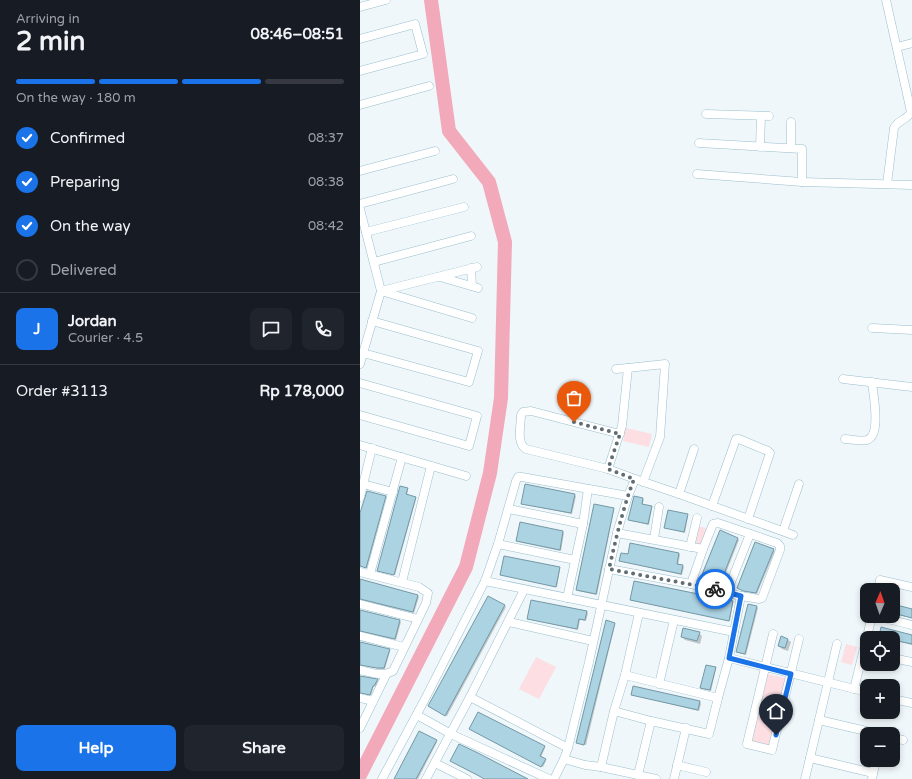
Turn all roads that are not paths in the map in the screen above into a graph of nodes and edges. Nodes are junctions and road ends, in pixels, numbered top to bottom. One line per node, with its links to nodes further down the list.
1 (386, 0): 3 (street)
2 (886, 0): 6 (street)
3 (360, 7)
4 (360, 39): 7 (street)
5 (912, 43): 6 (street)
6 (897, 47): 20 (street)
7 (360, 71)
8 (429, 86): 9 (street)
9 (360, 105)
10 (706, 114): 13 (street)
11 (791, 122): 14 (street)
12 (699, 143): 13 (street)
13 (760, 146): 14 (street)
14 (791, 148): 19 (street)
15 (435, 151): 16 (street)
16 (360, 171)
17 (697, 174): 19 (street)
18 (453, 179): 23 (street)
19 (802, 182): 20 (street)
20 (888, 184): 21 (street)
21 (912, 185)
22 (464, 207): 24 (street)
23 (360, 209): 24 (street)
24 (366, 232): 26 (street)
25 (471, 236): 26 (street)
26 (374, 262): 28 (street)
27 (439, 276): 27 (street); 28 (street)
28 (381, 291): 29 (street); 30 (street)
29 (472, 318)
30 (372, 321): 33 (street); 33 (street)
31 (872, 328): 32 (street)
32 (912, 330)
33 (364, 352): 34 (street)
34 (360, 364)
35 (628, 368): 36 (street); 42 (street); 52 (street)
36 (616, 369)
37 (842, 379): 38 (street)
38 (872, 382): 40 (street); 43 (street)
39 (360, 383): 41 (street)
40 (912, 387)
41 (360, 415)
42 (620, 434): 49 (street); 49 (street)
43 (845, 439)
44 (360, 445): 45 (street)
45 (372, 448): 47 (street); 53 (street)
46 (694, 449): 57 (street)
47 (402, 457): 48 (street); 56 (street)
48 (431, 466): 50 (street); 79 (street)
49 (608, 469): 51 (street)
50 (466, 476)
51 (634, 479): 52 (street); 58 (street)
52 (643, 482): 57 (street)
53 (363, 484): 56 (street); 59 (street)
54 (799, 484): 66 (street)
55 (588, 489): 58 (street); 62 (street); 65 (street)
56 (393, 492): 77 (street)
57 (679, 494): 60 (street)
58 (628, 496): 67 (street)
59 (360, 497)
60 (712, 506): 64 (street); 64 (street)
61 (659, 507): 70 (street)
62 (509, 509): 65 (street); 71 (street)
63 (697, 518): 72 (street)
64 (748, 519): 66 (street)
65 (583, 524): 74 (street)
66 (783, 531): 69 (street)
67 (617, 533): 70 (street); 75 (street)
68 (750, 534): 73 (street); 86 (street); 87 (street)
69 (793, 535)
70 (654, 539): 72 (street)
71 (498, 544): 74 (street); 78 (street)
72 (690, 547): 73 (street)
73 (703, 549): 82 (street)
74 (575, 560): 88 (street)
75 (609, 569): 82 (street); 90 (street)
76 (360, 572): 77 (street)
77 (370, 574): 79 (street)
78 (485, 581): 85 (street); 124 (street)
79 (402, 582): 92 (street)
80 (879, 583): 81 (street)
81 (894, 583)
82 (691, 584): 86 (street)
83 (900, 584): 84 (street)
84 (912, 587)
85 (524, 590): 88 (street); 94 (street)
86 (727, 592): 87 (street)
87 (741, 596): 97 (street)
88 (567, 598): 90 (street)
89 (360, 604): 92 (street)
90 (600, 605): 91 (street); 101 (street)
91 (639, 613): 93 (street); 112 (street)
92 (418, 619): 103 (street)
93 (674, 620): 97 (street); 114 (street)
94 (509, 622): 101 (street); 117 (street)
95 (900, 622): 96 (street)
96 (912, 625)
97 (734, 632): 104 (street)
98 (773, 634): 107 (street)
99 (360, 636): 103 (street)
100 (798, 639): 110 (street)
101 (593, 641): 133 (street)
102 (837, 644): 113 (street)
103 (404, 647): 111 (street)
104 (729, 658): 107 (street); 119 (street)
105 (900, 659): 106 (street)
106 (912, 662)
107 (765, 667): 110 (street); 110 (street)
108 (860, 668): 115 (street)
109 (360, 670): 111 (street)
110 (791, 674): 113 (street)
111 (386, 675): 120 (street)
112 (625, 675): 114 (street); 123 (street)
113 (828, 683): 115 (street); 125 (street)
114 (659, 684): 119 (street)
115 (854, 689): 116 (street)
116 (860, 690)
117 (470, 697): 130 (street); 133 (street)
118 (360, 698): 120 (street)
119 (718, 698): 128 (street)
120 (374, 701): 127 (street)
121 (900, 701): 122 (street)
122 (911, 704)
123 (614, 711): 126 (street); 138 (street)
124 (417, 715): 130 (street); 142 (street)
125 (819, 720): 129 (street); 134 (street)
126 (651, 721): 128 (street); 140 (street)
127 (360, 728)
128 (686, 728): 137 (street)
129 (860, 730)
130 (451, 734): 136 (street); 145 (street)
131 (900, 739): 132 (street)
132 (904, 740)
133 (568, 748): 135 (street)
134 (810, 758): 141 (street); 149 (street)
135 (564, 759): 138 (street); 146 (street)
136 (435, 763): 143 (street); 144 (street)
137 (677, 765): 139 (street); 148 (street)
138 (601, 767): 140 (street)
139 (706, 772)
140 (638, 775): 147 (street)
141 (873, 776)
142 (382, 779)
143 (426, 779)
144 (467, 779)
145 (549, 779)
146 (554, 779)
147 (656, 779)
148 (674, 779)
149 (805, 779)

